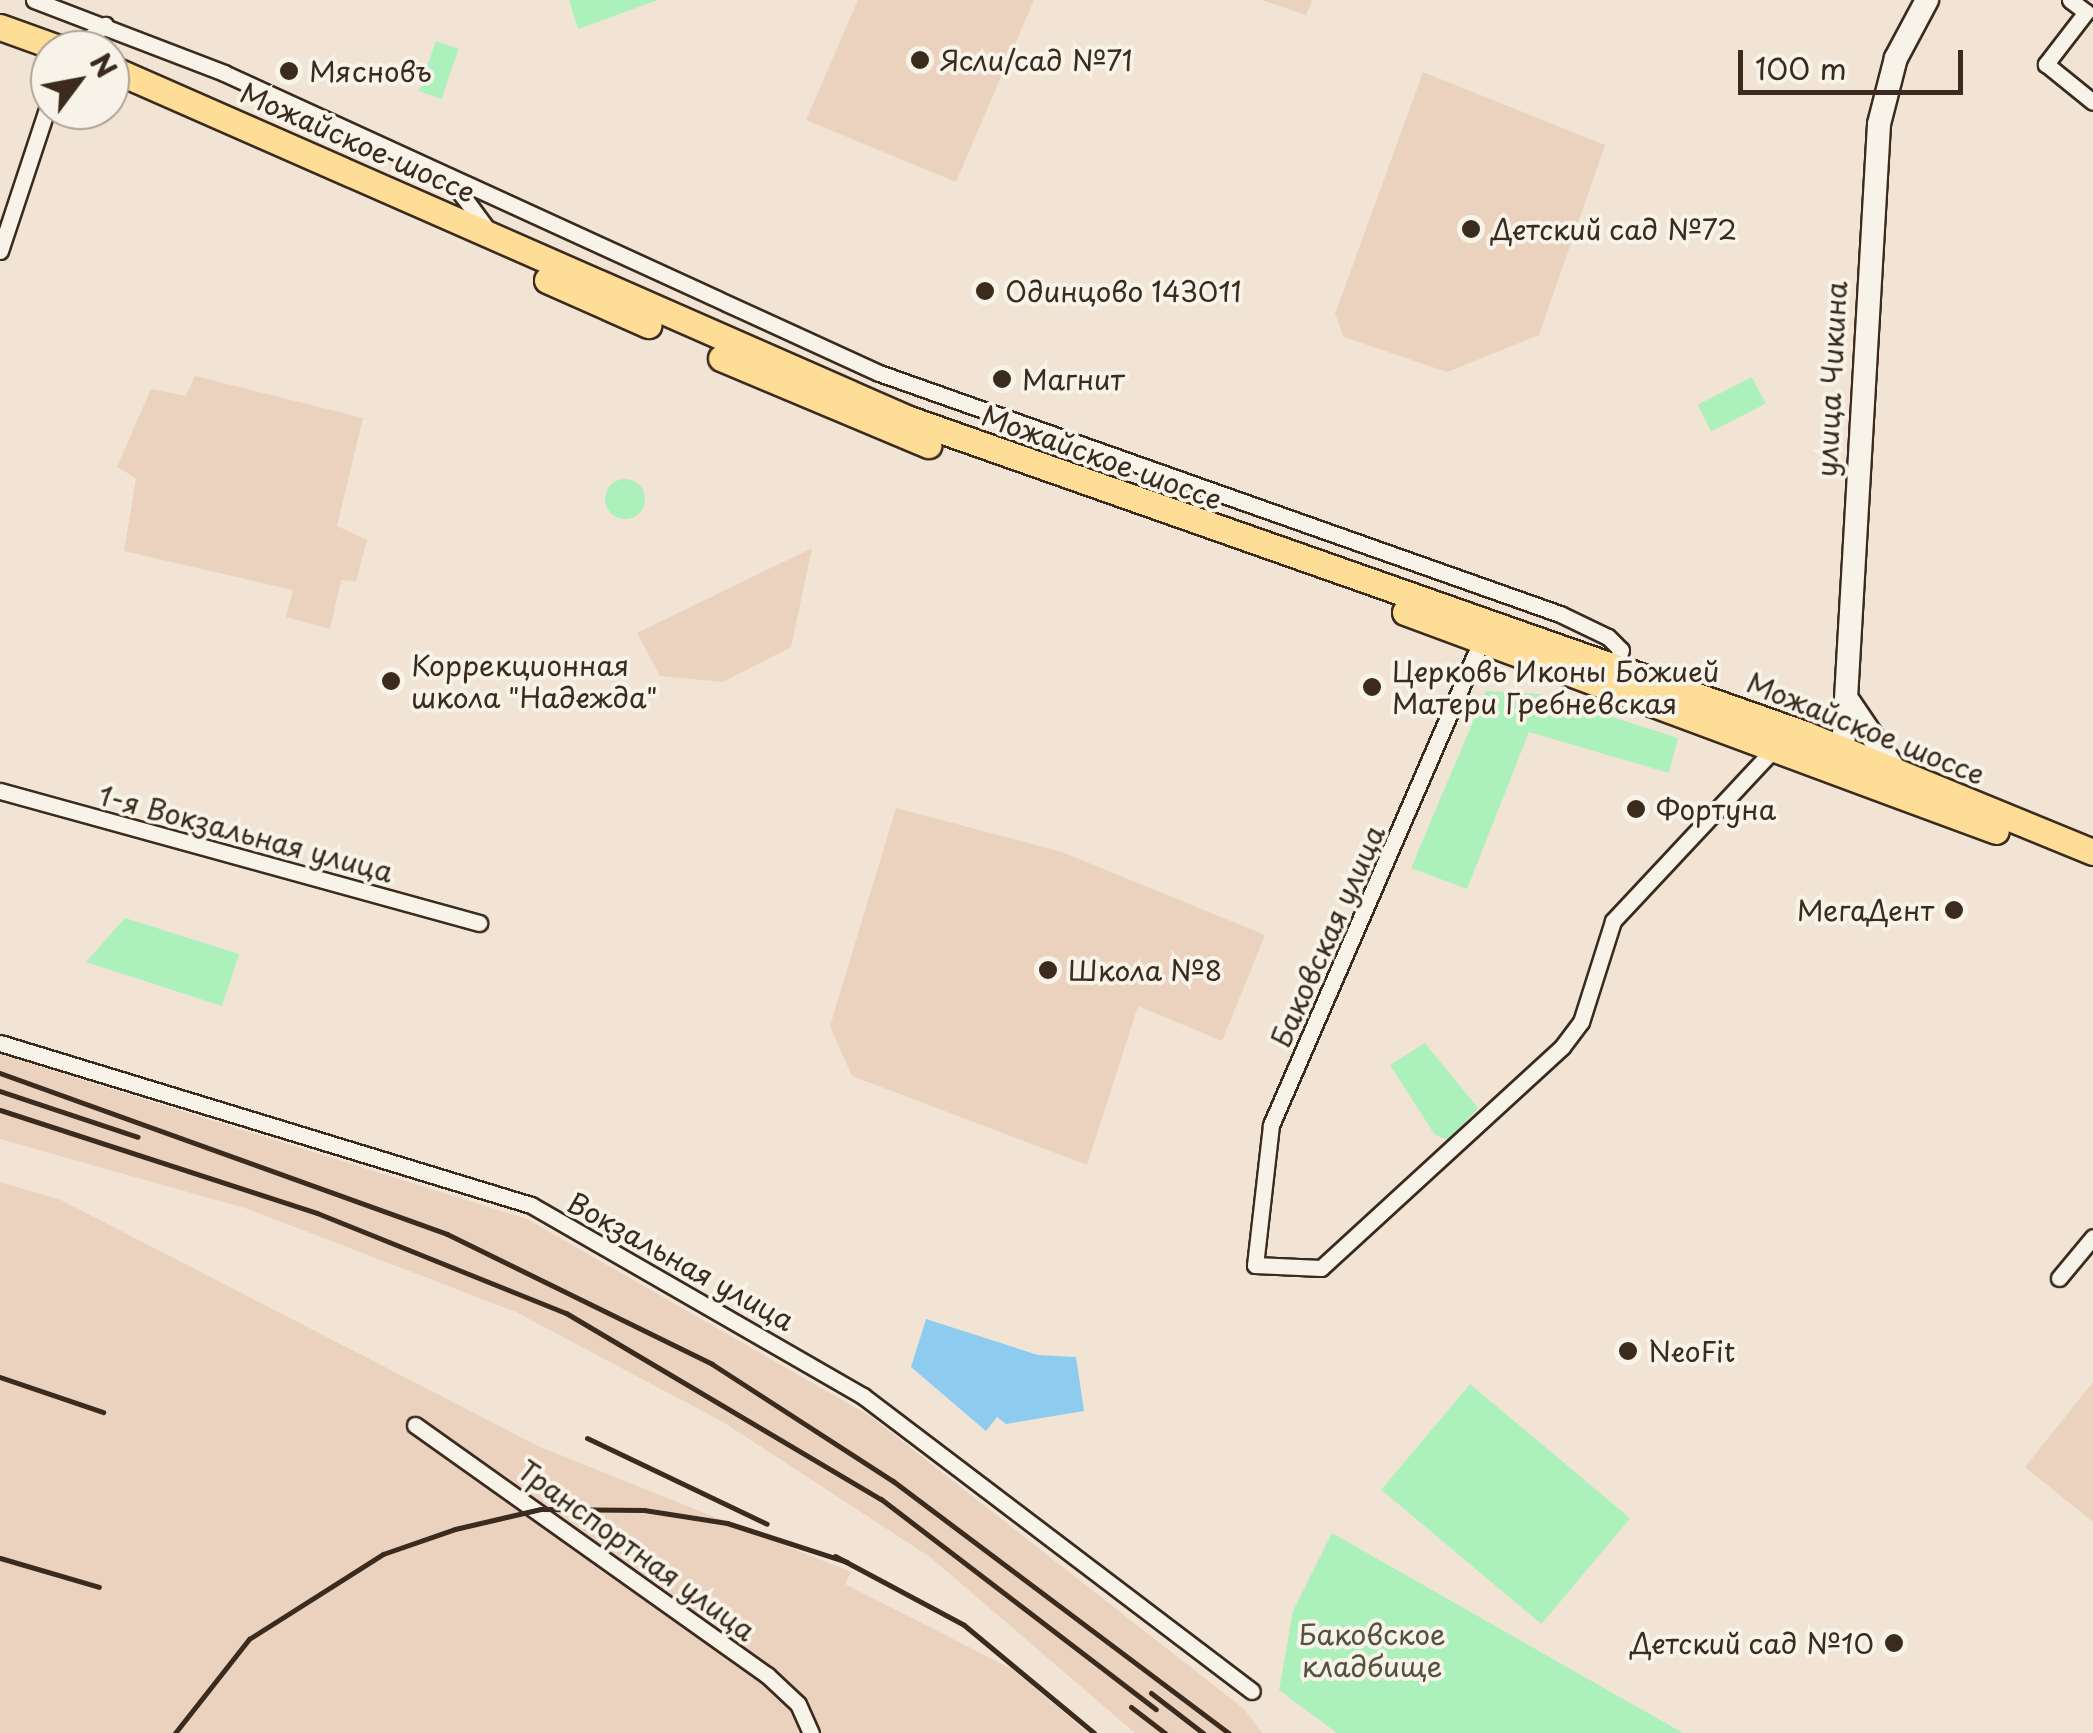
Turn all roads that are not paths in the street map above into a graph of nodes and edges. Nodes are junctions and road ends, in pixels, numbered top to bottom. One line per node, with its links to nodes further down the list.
1 (34, 0): 4 (street)
2 (1927, 0): 19 (street, улица Чикина)
3 (2070, 0): 12 (street)
4 (104, 25): 6 (street); 14 (street)
5 (0, 27): 7 (main road)
6 (98, 30)
7 (30, 38)
8 (0, 44): 9 (main road)
9 (30, 55)
10 (130, 77): 15 (main road, Можайское шоссе)
11 (130, 95): 17 (main road, Можайское шоссе)
12 (2093, 102)
13 (40, 130): 16 (street)
14 (447, 174): 15 (street); 18 (street)
15 (494, 237): 18 (main road, Можайское шоссе)
16 (0, 251)
17 (1482, 639): 20 (main road, Можайское шоссе); 20 (street, Баковская улица)
18 (1618, 658): 21 (main road, Можайское шоссе)
19 (1848, 699): 21 (street, улица Чикина); 22 (street)
20 (1776, 747): 21 (main road, Можайское шоссе)
21 (1843, 760): 22 (main road, Можайское шоссе); 25 (main road, Можайское шоссе)
22 (1897, 772): 24 (main road, Можайское шоссе)
23 (0, 790): 26 (street, 1-я Вокзальная улица)
24 (2093, 852)
25 (2093, 870)
26 (479, 923)
27 (0, 1043): 31 (street, Вокзальная улица)
28 (2093, 1237): 29 (street)
29 (2059, 1278)
30 (415, 1425): 32 (street, Транспортная улица)
31 (1252, 1691)
32 (811, 1733)

